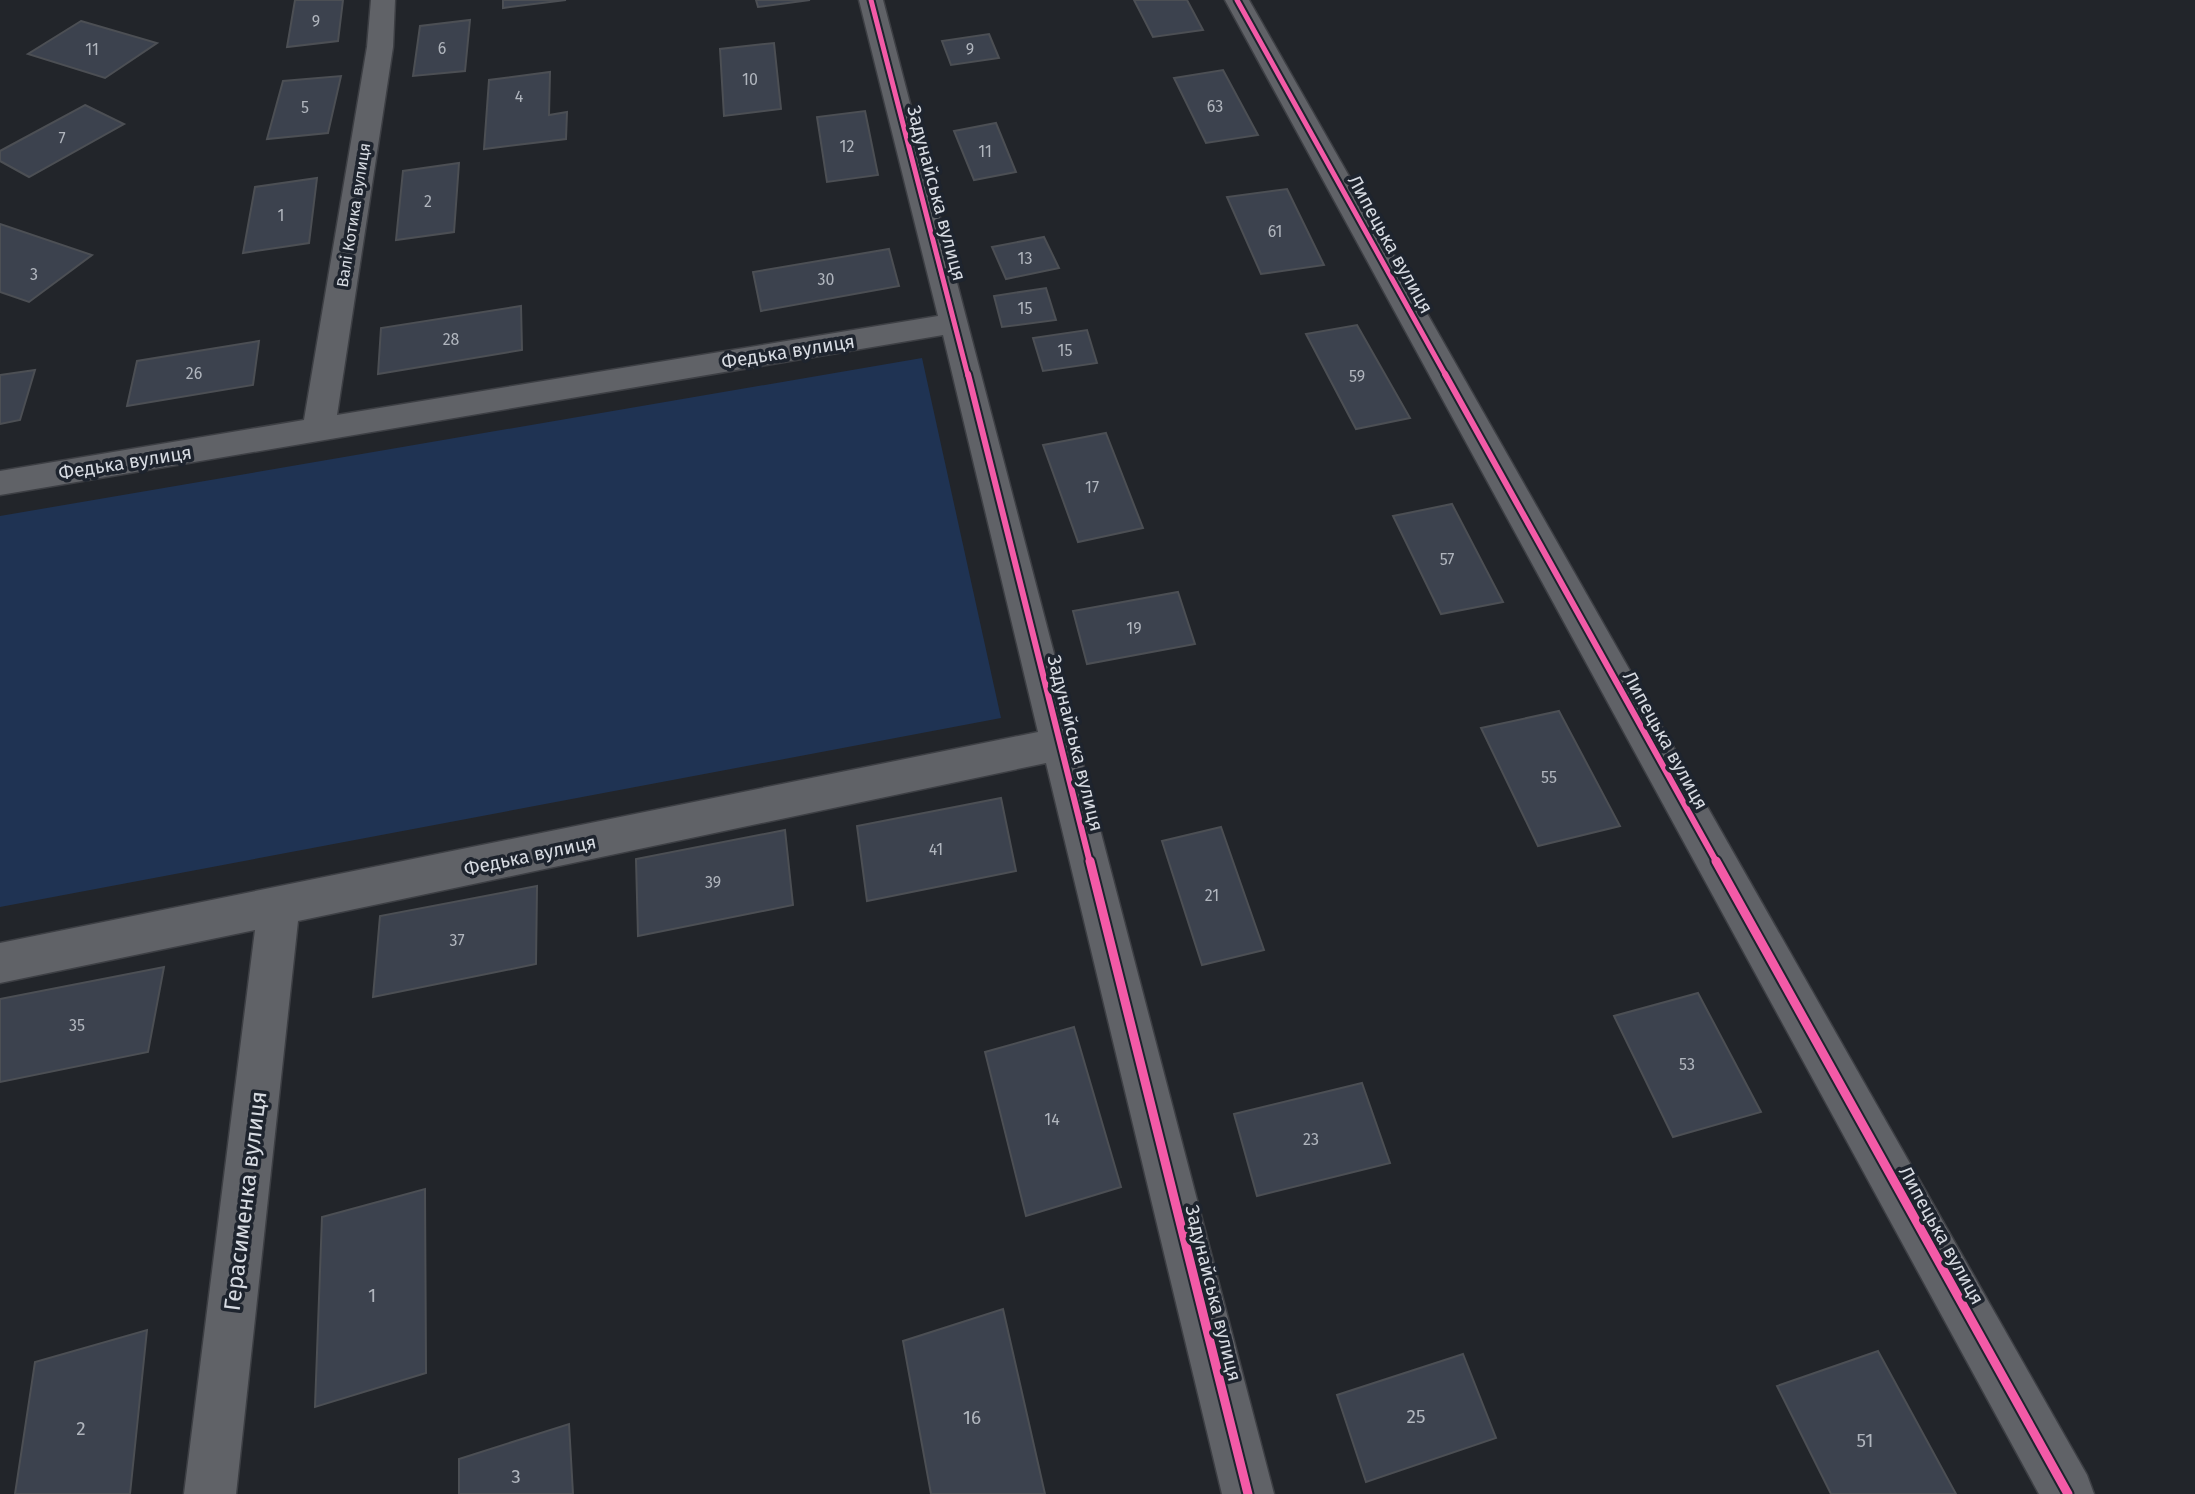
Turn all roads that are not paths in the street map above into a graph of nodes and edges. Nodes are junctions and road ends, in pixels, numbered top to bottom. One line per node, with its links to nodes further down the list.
1 (383, 0): 5 (street, Валі Котика вулиця)
2 (871, 0): 4 (street, Задунайська вулиця)
3 (1237, 0): 12 (street, Липецька вулиця)
4 (955, 323): 5 (street, Федька вулиця); 7 (street, Задунайська вулиця)
5 (319, 430): 6 (street, Федька вулиця)
6 (0, 483)
7 (1060, 744): 8 (street, Федька вулиця); 11 (street, Задунайська вулиця)
8 (279, 907): 9 (street, Федька вулиця); 10 (street, Герасименка вулиця)
9 (0, 963)
10 (210, 1494)
11 (1248, 1494)
12 (2068, 1494)

